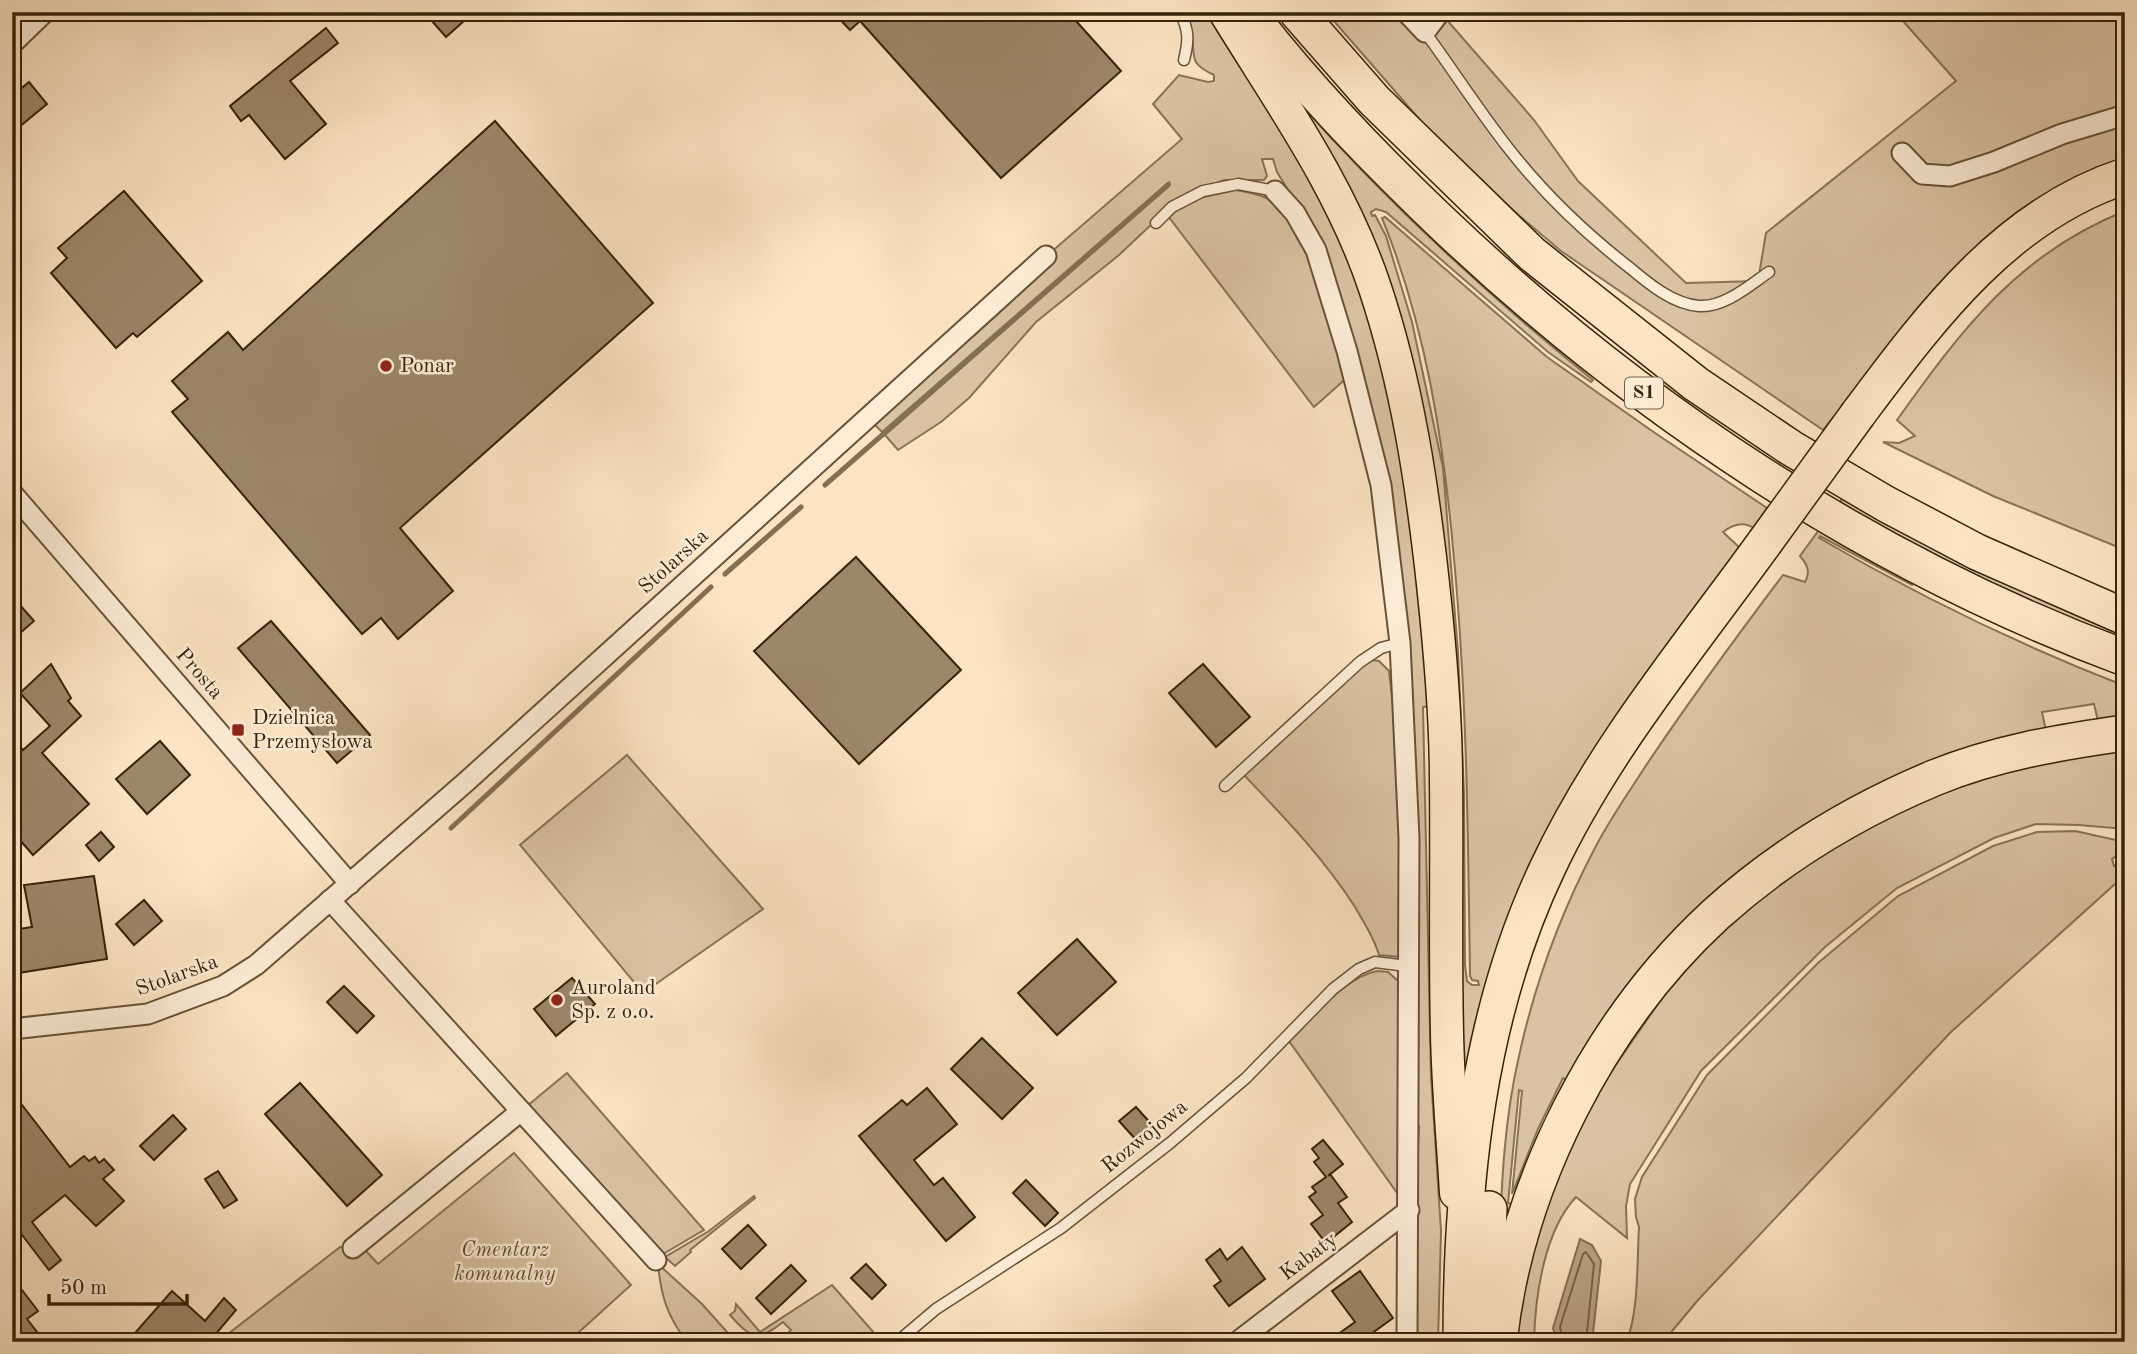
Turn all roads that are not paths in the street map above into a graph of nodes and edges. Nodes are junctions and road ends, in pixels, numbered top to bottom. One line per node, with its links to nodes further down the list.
1 (45, 12): 9 (street)
2 (1180, 12): 10 (lane)
3 (1224, 12): 35 (highway)
4 (1248, 12): 24 (highway, S1)
5 (1297, 12): 22 (highway, S1)
6 (1406, 12): 8 (street)
7 (1440, 12): 8 (street)
8 (1425, 32): 18 (lane)
9 (12, 44)
10 (1184, 60)
11 (2125, 115): 12 (street)
12 (1902, 153)
13 (2125, 176): 19 (highway)
14 (1275, 191): 16 (lane); 23 (street)
15 (2125, 199): 19 (highway)
16 (1156, 223)
17 (1046, 256): 27 (street, Stolarska)
18 (1769, 272)
19 (1867, 421): 21 (highway, bridge)
20 (12, 493): 27 (street, Prosta)
21 (1774, 548): 35 (highway); 40 (highway)
22 (2125, 617)
23 (1400, 643): 26 (lane); 29 (street)
24 (2125, 658)
25 (2125, 733): 41 (highway)
26 (1225, 786)
27 (350, 884): 28 (street, Stolarska)
28 (330, 900): 30 (street, Stolarska); 31 (street)
29 (1407, 966): 32 (street); 36 (lane, Rozwojowa)
30 (12, 1029)
31 (521, 1111): 33 (street); 34 (street)
32 (1409, 1210): 37 (street, Kabaty); 38 (street)
33 (353, 1248)
34 (656, 1260)
35 (1461, 1270): 39 (highway)
36 (897, 1342)
37 (1237, 1342)
38 (1407, 1342)
39 (1461, 1342)
40 (1484, 1342)
41 (1499, 1342)

